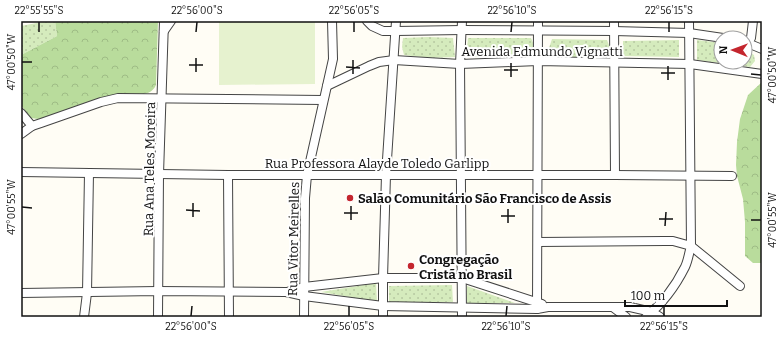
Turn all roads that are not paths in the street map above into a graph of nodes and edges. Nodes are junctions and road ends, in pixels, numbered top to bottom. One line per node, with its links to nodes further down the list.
1 (164, 21): 11 (street, Rua Ana Teles Moreira)
2 (171, 21): 11 (street)
3 (332, 21): 23 (street, Rua Vitor Meirelles)
4 (367, 21): 12 (street, Avenida Edmundo Vignatti)
5 (396, 21): 12 (street)
6 (462, 21): 10 (street)
7 (538, 21): 13 (street)
8 (614, 21): 14 (street)
9 (689, 21): 15 (street)
10 (462, 30): 12 (street, Avenida Edmundo Vignatti); 13 (street, Avenida Edmundo Vignatti); 20 (street)
11 (164, 31): 24 (street, Rua Ana Teles Moreira)
12 (396, 31): 17 (street)
13 (538, 31): 14 (street, Avenida Edmundo Vignatti); 18 (street)
14 (614, 31): 15 (street, Avenida Edmundo Vignatti); 19 (street)
15 (689, 33): 16 (street, Avenida Edmundo Vignatti); 21 (street)
16 (713, 37)
17 (394, 60): 20 (street, Avenida Edmundo Vignatti); 23 (street, Avenida Edmundo Vignatti); 35 (street)
18 (538, 61): 19 (street, Avenida Edmundo Vignatti); 20 (street, Avenida Edmundo Vignatti); 36 (street)
19 (614, 62): 21 (street, Avenida Edmundo Vignatti); 37 (street)
20 (460, 64): 32 (street)
21 (690, 64): 22 (street, Avenida Edmundo Vignatti); 38 (street)
22 (762, 74)
23 (327, 86): 25 (street, Rua Vitor Meirelles)
24 (162, 99): 25 (street); 27 (street); 31 (street, Rua Ana Teles Moreira)
25 (323, 100): 34 (street, Rua Vitor Meirelles)
26 (21, 113): 27 (street)
27 (32, 126): 28 (street)
28 (21, 134)
29 (21, 172): 30 (street, Rua Professora Alayde Toledo Garlipp)
30 (89, 173): 31 (street, Rua Professora Alayde Toledo Garlipp); 50 (street)
31 (160, 174): 33 (street, Rua Professora Alayde Toledo Garlipp); 46 (street, Rua Ana Teles Moreira)
32 (462, 174): 35 (street, Rua Professora Alayde Toledo Garlipp); 36 (street, Rua Professora Alayde Toledo Garlipp); 43 (street)
33 (228, 175): 34 (street, Rua Professora Alayde Toledo Garlipp); 47 (street)
34 (307, 175): 35 (street, Rua Professora Alayde Toledo Garlipp); 45 (street, Rua Vitor Meirelles)
35 (386, 175): 42 (street)
36 (538, 175): 37 (street, Rua Professora Alayde Toledo Garlipp); 40 (street)
37 (615, 175): 38 (street, Rua Professora Alayde Toledo Garlipp)
38 (691, 176): 39 (street, Rua Professora Alayde Toledo Garlipp); 41 (street)
39 (732, 176)
40 (538, 242): 41 (street); 53 (street)
41 (691, 246): 44 (street); 56 (street)
42 (383, 278): 43 (street); 45 (street); 52 (street)
43 (462, 278): 53 (street); 54 (street)
44 (740, 286)
45 (304, 287): 48 (street); 51 (street, Rua Vitor Meirelles)
46 (158, 291): 47 (street); 50 (street); 58 (street, Rua Ana Teles Moreira)
47 (230, 291): 48 (street); 59 (street)
48 (286, 292): 51 (street)
49 (21, 293): 50 (street)
50 (87, 293): 57 (street)
51 (304, 296): 52 (street); 60 (street, Rua Vitor Meirelles)
52 (383, 306): 54 (street); 61 (street)
53 (537, 306): 54 (street); 55 (street)
54 (462, 307): 62 (street)
55 (614, 308): 56 (street); 63 (street)
56 (649, 314): 64 (street)
57 (84, 317)
58 (158, 317)
59 (229, 317)
60 (304, 317)
61 (383, 317)
62 (462, 317)
63 (626, 317)
64 (660, 317)

